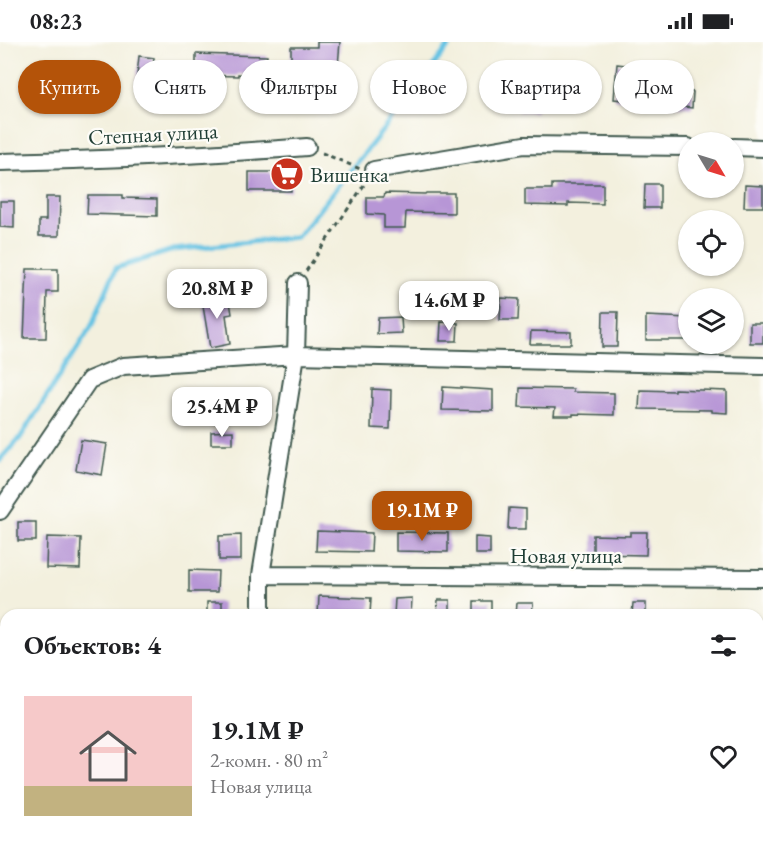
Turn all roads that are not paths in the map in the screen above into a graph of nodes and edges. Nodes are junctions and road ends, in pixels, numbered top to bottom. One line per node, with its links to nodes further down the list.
1 (307, 147): 5 (street, Степная улица)
2 (678, 147): 6 (street)
3 (744, 147): 4 (street)
4 (763, 148)
5 (0, 162)
6 (368, 170)
7 (298, 283): 8 (street)
8 (296, 355): 9 (street); 10 (street); 11 (street)
9 (763, 366)
10 (0, 511)
11 (261, 576): 12 (street, Новая улица); 13 (street)
12 (763, 578)
13 (261, 609)

